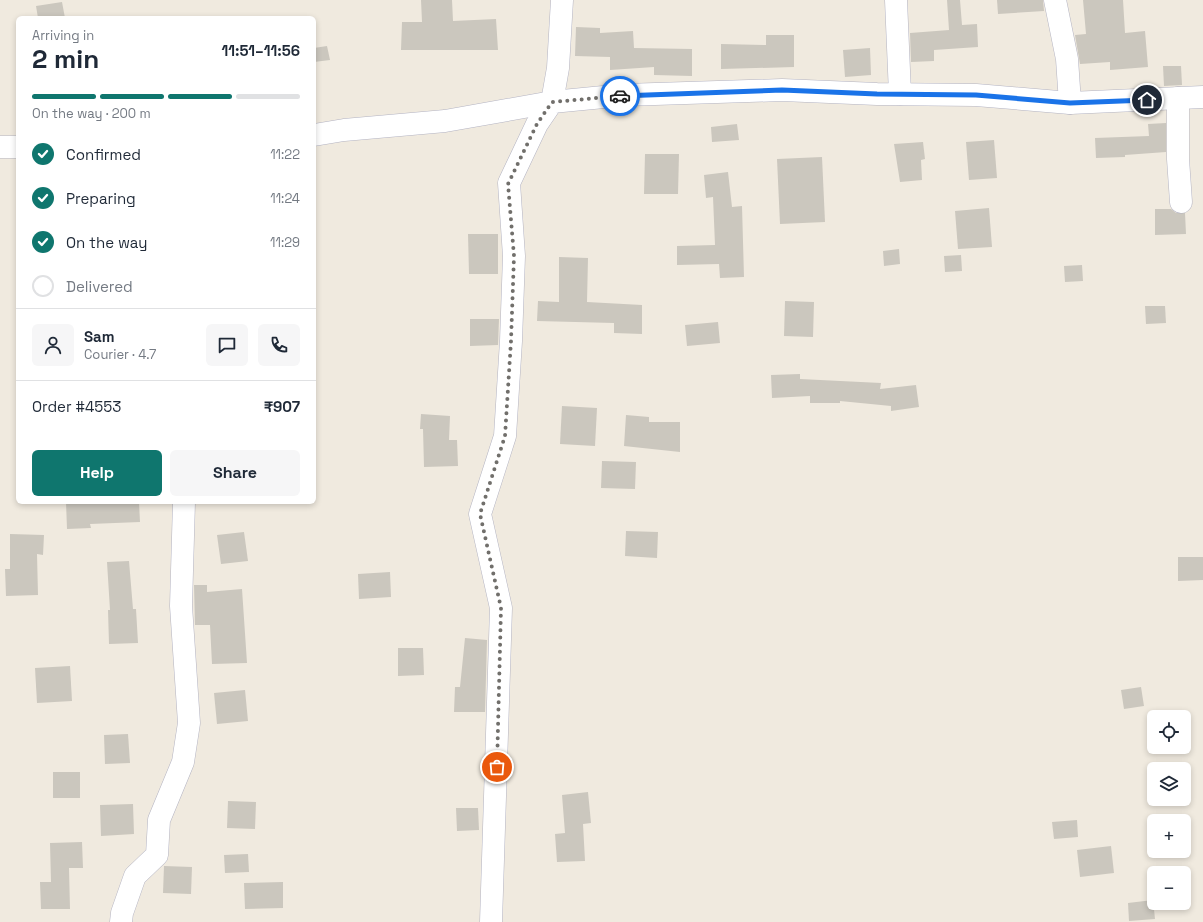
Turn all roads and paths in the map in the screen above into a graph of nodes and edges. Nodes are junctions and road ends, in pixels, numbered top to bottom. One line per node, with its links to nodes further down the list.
1 (562, 0): 7 (street)
2 (896, 0): 4 (street)
3 (1056, 0): 8 (street)
4 (900, 94): 7 (street); 8 (street)
5 (1203, 97): 6 (street)
6 (1178, 98): 8 (street); 12 (street)
7 (552, 102): 9 (street); 15 (street)
8 (1070, 103)
9 (316, 135)
10 (0, 147): 11 (street)
11 (16, 147)
12 (1181, 202)
13 (184, 504): 14 (street)
14 (121, 922)
15 (491, 922)

